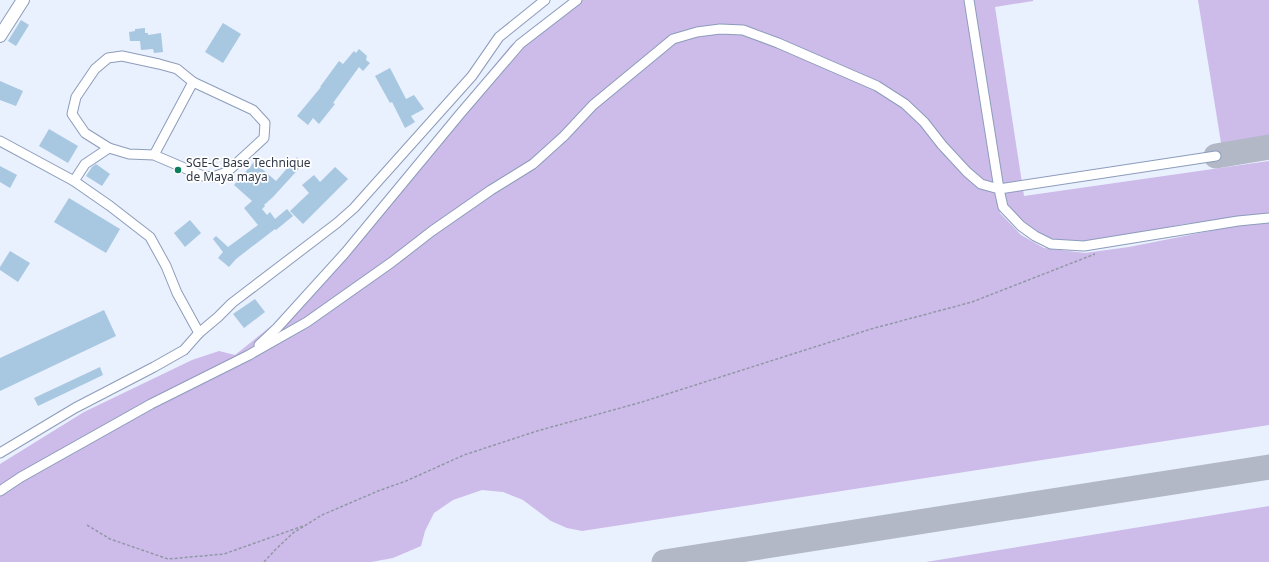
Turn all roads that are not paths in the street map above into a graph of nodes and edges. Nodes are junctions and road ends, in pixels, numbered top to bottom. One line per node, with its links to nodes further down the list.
1 (23, 0): 5 (main road)
2 (545, 0): 15 (lane)
3 (577, 0): 16 (lane)
4 (969, 0): 13 (lane)
5 (4, 24): 6 (main road)
6 (0, 36)
7 (192, 82): 9 (lane); 10 (lane); 10 (lane)
8 (0, 141): 12 (lane)
9 (109, 148): 10 (lane); 12 (lane)
10 (154, 155)
11 (1216, 156): 13 (lane)
12 (74, 181): 15 (lane)
13 (999, 189): 14 (lane); 16 (lane)
14 (1269, 218)
15 (199, 333): 17 (lane)
16 (249, 355): 18 (lane)
17 (0, 453)
18 (0, 491)

